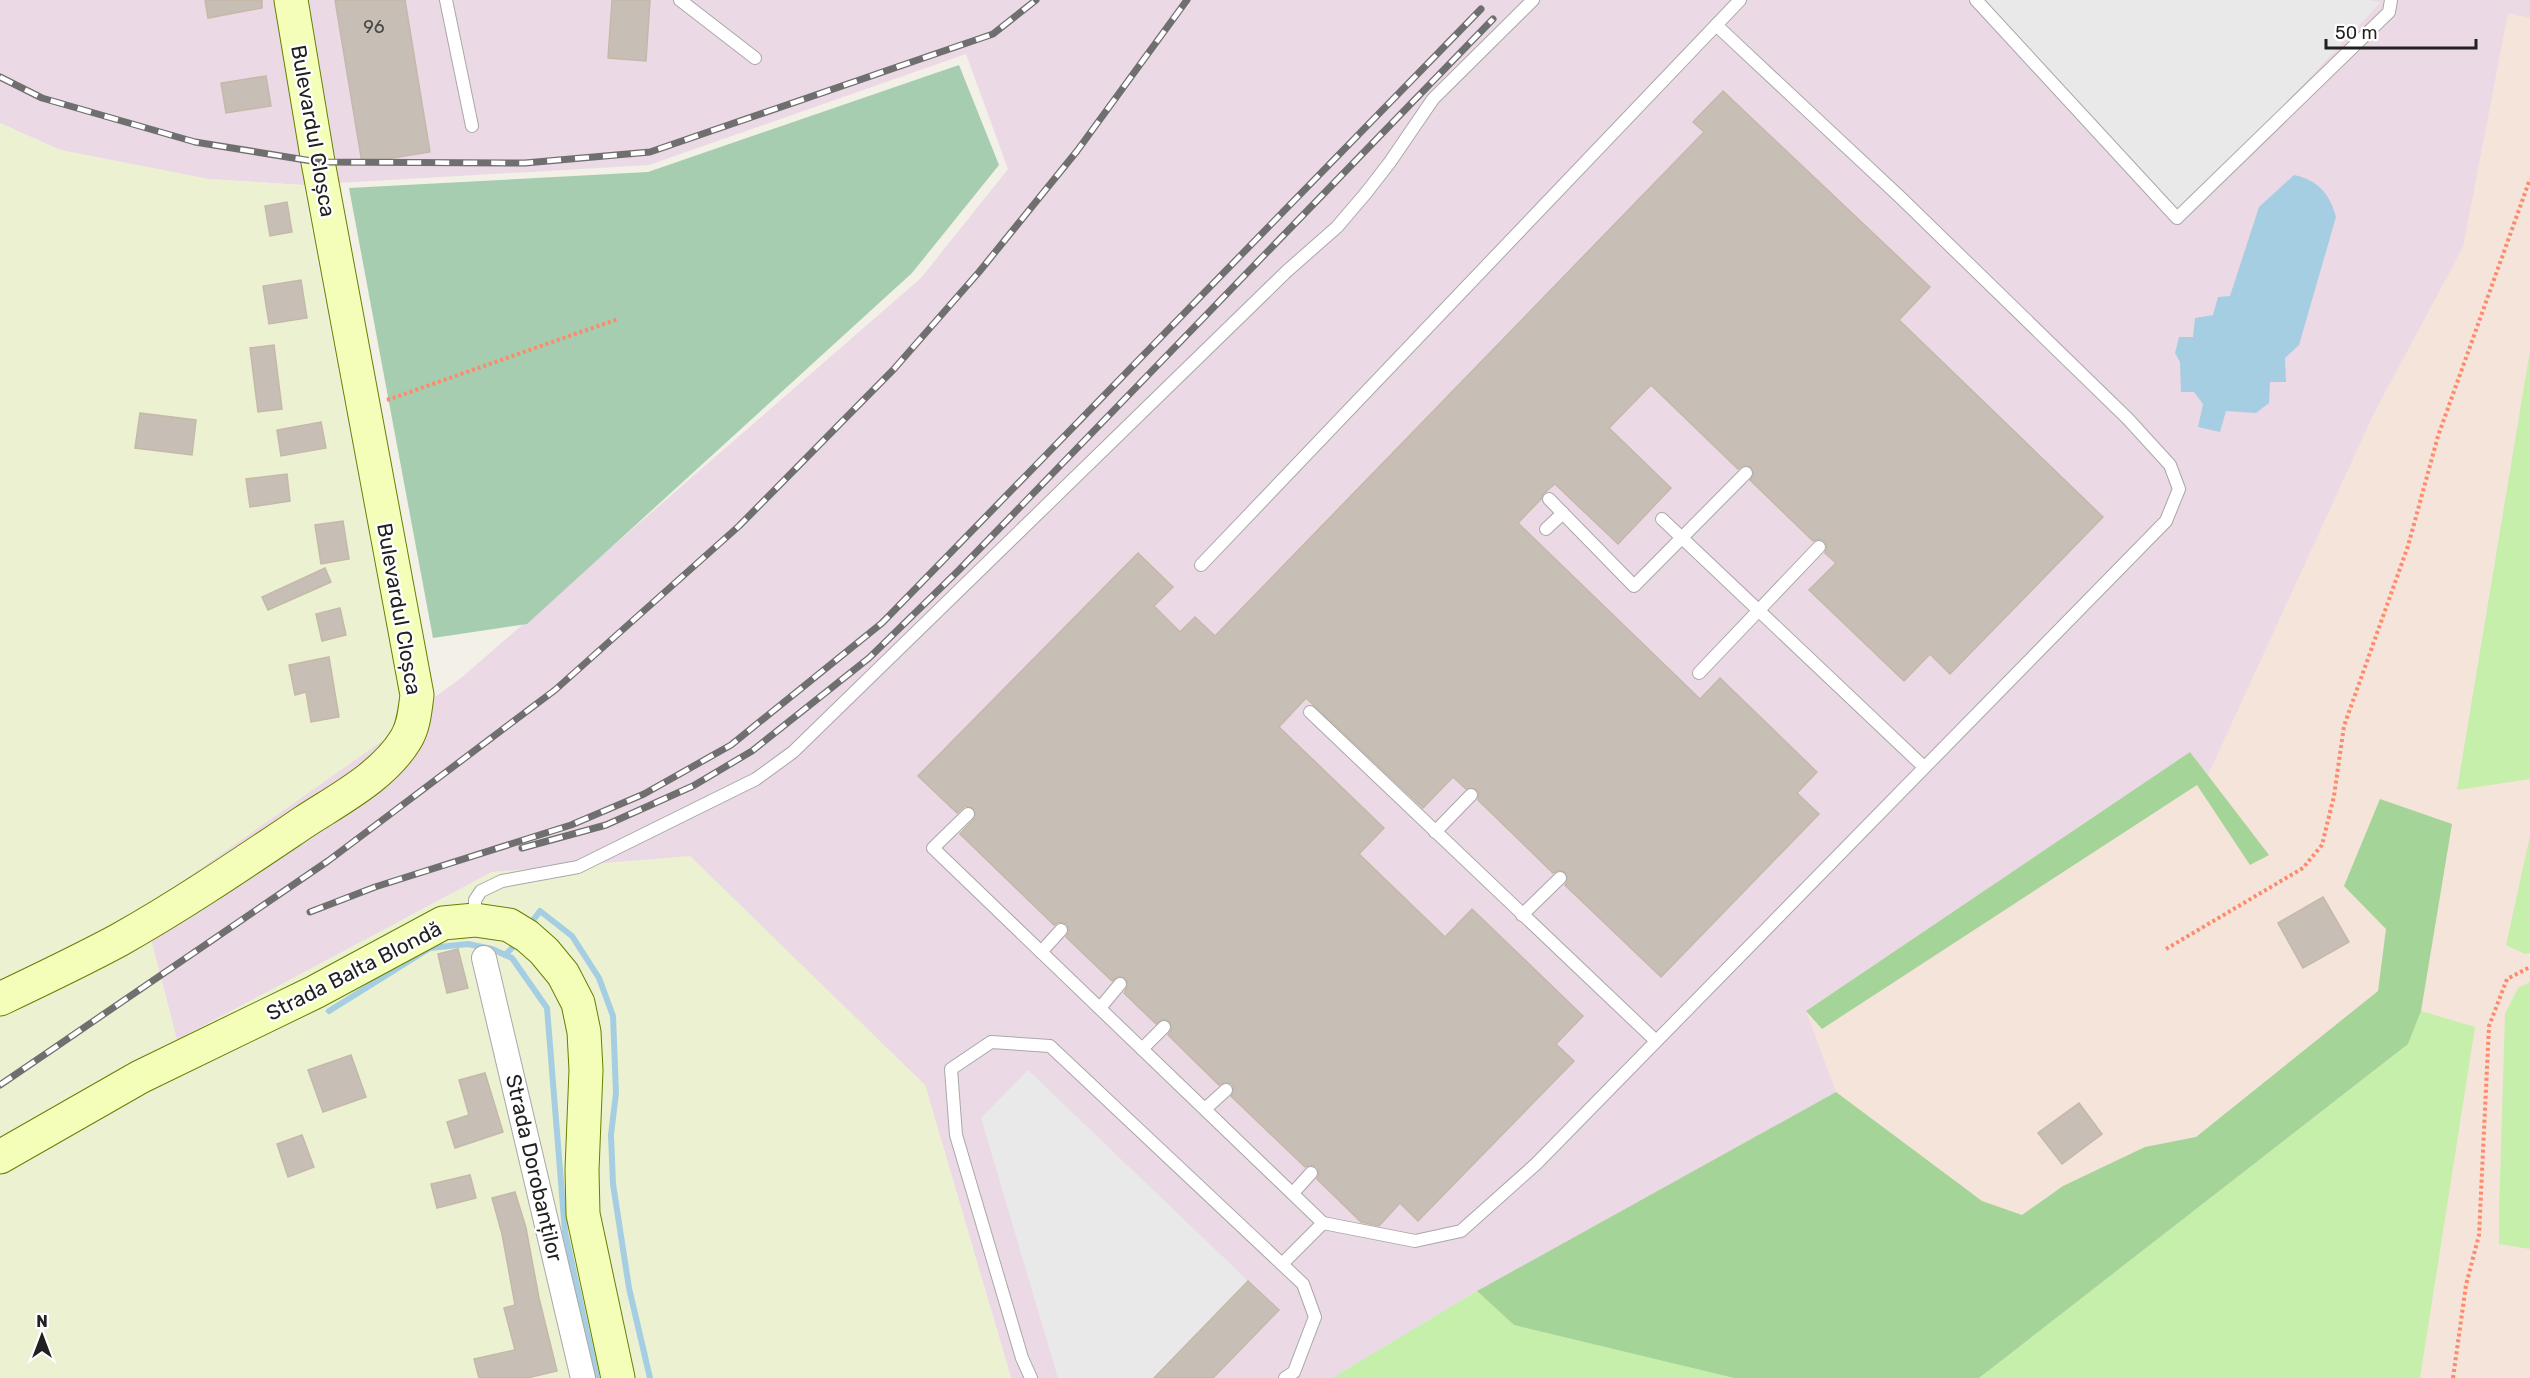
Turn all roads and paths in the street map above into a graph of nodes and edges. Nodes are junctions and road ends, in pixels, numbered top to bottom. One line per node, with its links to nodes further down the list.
1 (291, 0): 38 (main road, Bulevardul Cloșca)
2 (446, 0): 10 (lane)
3 (680, 0): 9 (lane)
4 (1533, 0): 31 (lane)
5 (1740, 0): 8 (lane)
6 (1976, 0): 7 (lane)
7 (2391, 0)
8 (1716, 25): 21 (lane); 25 (lane)
9 (755, 58)
10 (472, 126)
11 (2530, 179): 33 (path)
12 (618, 319): 13 (path)
13 (407, 393)
14 (1746, 473): 19 (lane)
15 (1549, 499): 16 (lane)
16 (1563, 513): 18 (lane); 19 (lane)
17 (1662, 519): 19 (lane)
18 (1546, 529)
19 (1683, 538): 22 (lane)
20 (1819, 547): 22 (lane)
21 (1201, 565)
22 (1759, 610): 23 (lane); 25 (lane)
23 (1699, 673)
24 (1310, 712): 28 (lane)
25 (1924, 767): 41 (lane)
26 (1471, 795): 28 (lane)
27 (968, 813): 34 (lane)
28 (1436, 832): 30 (lane)
29 (1560, 878): 30 (lane)
30 (1522, 915): 41 (lane)
31 (475, 920): 45 (main road, Strada Balta Blondă); 51 (main road, Strada Balta Blondă)
32 (1061, 930): 34 (lane)
33 (2166, 949)
34 (1041, 952): 39 (lane)
35 (484, 958): 50 (street, Strada Dorobanților)
36 (2530, 967): 54 (path)
37 (1120, 984): 39 (lane)
38 (0, 999)
39 (1100, 1008): 42 (lane)
40 (1164, 1027): 42 (lane)
41 (1656, 1041): 48 (lane)
42 (1142, 1049): 44 (lane)
43 (1226, 1090): 44 (lane)
44 (1205, 1109): 47 (lane)
45 (0, 1157)
46 (1311, 1173): 47 (lane)
47 (1293, 1193): 48 (lane)
48 (1323, 1223): 49 (lane)
49 (1282, 1264): 52 (lane); 53 (lane)
50 (583, 1378)
51 (618, 1378)
52 (1031, 1378)
53 (1285, 1378)
54 (2453, 1378)

